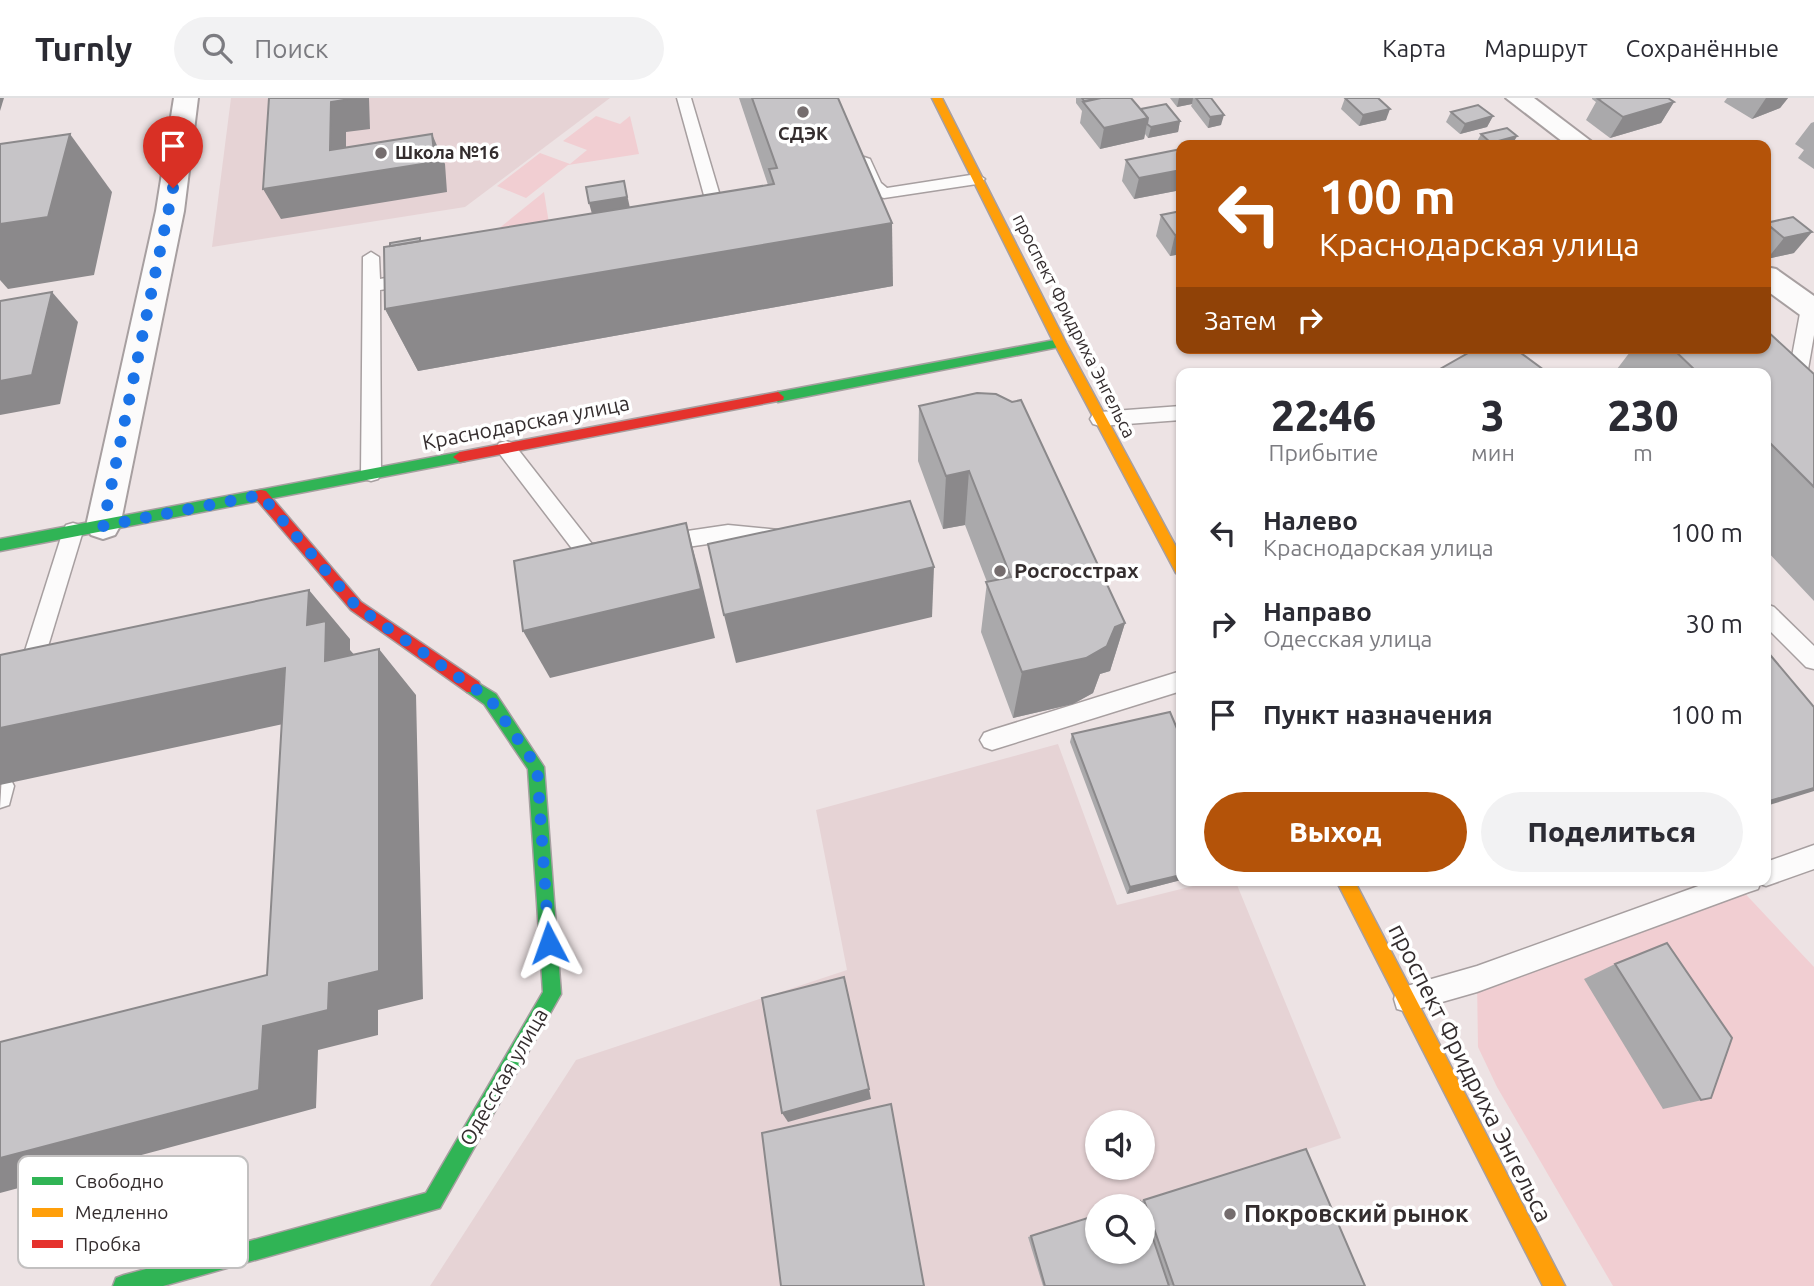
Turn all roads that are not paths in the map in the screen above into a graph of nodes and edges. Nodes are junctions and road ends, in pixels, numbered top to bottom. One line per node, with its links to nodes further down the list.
1 (186, 98): 21 (street)
2 (684, 98): 8 (lane)
3 (937, 98): 7 (street, проспект Фридриха Энгельса)
4 (1518, 98): 5 (street)
5 (1576, 140)
6 (858, 148): 7 (lane)
7 (977, 178): 14 (street, проспект Фридриха Энгельса)
8 (699, 229)
9 (371, 257): 12 (lane)
10 (424, 278): 12 (lane)
11 (1771, 280): 13 (street)
12 (371, 286): 19 (lane)
13 (1812, 309): 15 (lane)
14 (1059, 343): 17 (street, проспект Фридриха Энгельса); 18 (street, Краснодарская улица)
15 (1814, 412)
16 (1176, 413): 17 (lane)
17 (1100, 419): 25 (street, проспект Фридриха Энгельса)
18 (506, 448): 19 (street, Краснодарская улица); 23 (lane)
19 (371, 474): 20 (street, Краснодарская улица)
20 (261, 495): 21 (street, Краснодарская улица); 36 (street, Одесская улица)
21 (103, 526): 22 (street, Краснодарская улица)
22 (73, 531): 24 (street, Краснодарская улица); 29 (lane)
23 (793, 536)
24 (0, 545)
25 (1176, 560)
26 (1771, 617): 27 (lane)
27 (1814, 660)
28 (1176, 683): 30 (lane)
29 (20, 701)
30 (992, 740)
31 (1814, 857): 32 (lane)
32 (1771, 872)
33 (1348, 886): 35 (street, проспект Фридриха Энгельса)
34 (1733, 886): 35 (lane)
35 (1407, 999): 39 (street, проспект Фридриха Энгельса)
36 (248, 1252)
37 (189, 1268): 38 (street, Одесская улица)
38 (124, 1286)
39 (1554, 1286)

